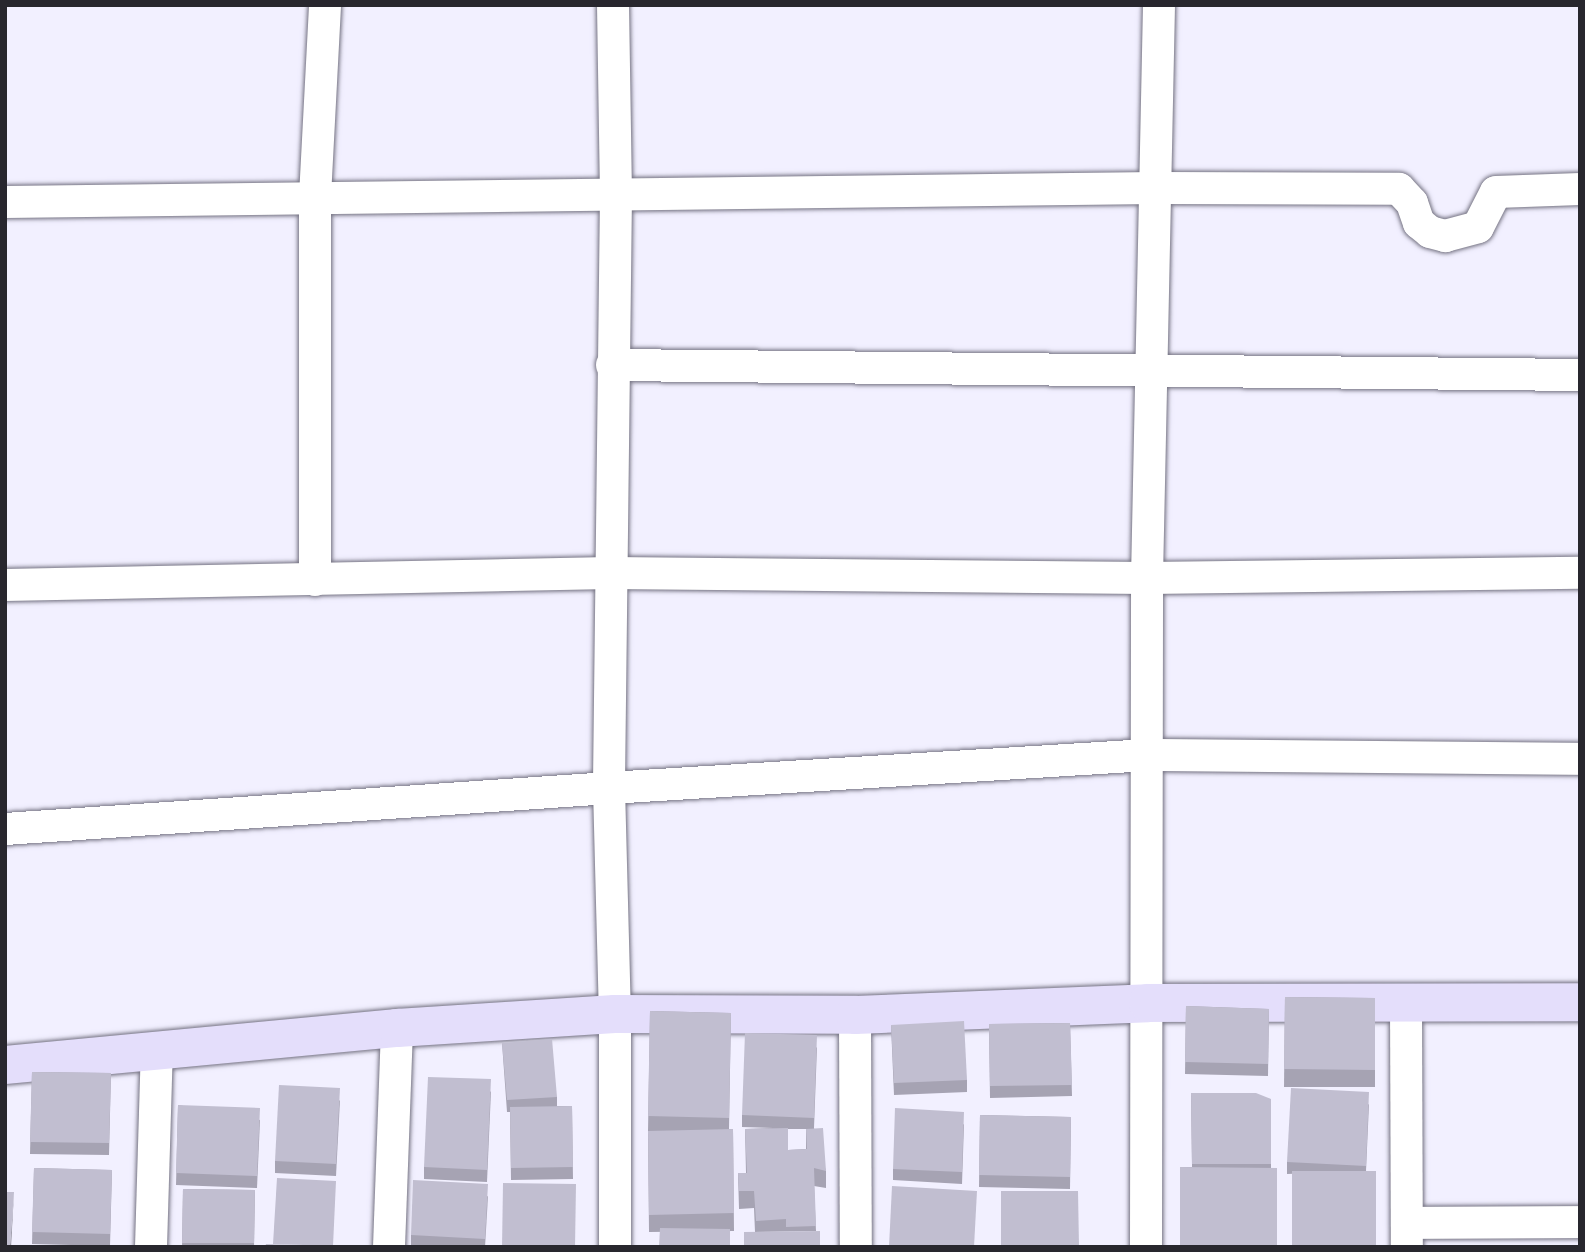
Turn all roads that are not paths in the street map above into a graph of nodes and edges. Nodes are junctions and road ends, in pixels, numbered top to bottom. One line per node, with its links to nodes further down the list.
1 (325, 5): 7 (street)
2 (613, 5): 6 (street)
3 (1159, 5): 4 (street)
4 (1157, 188): 5 (street); 6 (street); 10 (street)
5 (1580, 189)
6 (616, 194): 7 (street); 9 (street)
7 (315, 197): 8 (street); 15 (street)
8 (5, 202)
9 (612, 365): 10 (street); 12 (street)
10 (1153, 371): 11 (street); 14 (street)
11 (1580, 374)
12 (610, 573): 14 (street); 15 (street); 19 (street)
13 (1580, 573): 14 (street)
14 (1147, 578): 17 (street)
15 (315, 580): 16 (street)
16 (5, 585)
17 (1148, 755): 18 (street); 19 (street); 23 (street)
18 (1580, 759)
19 (609, 788): 20 (street); 24 (street)
20 (5, 829)
21 (1406, 1002): 22 (street); 23 (street); 30 (street)
22 (1580, 1002)
23 (1149, 1003): 25 (street); 35 (street)
24 (615, 1014): 25 (street); 26 (street); 33 (street)
25 (855, 1015): 34 (street)
26 (397, 1028): 27 (street); 32 (street)
27 (158, 1049): 28 (street); 31 (street)
28 (5, 1066)
29 (1580, 1222): 30 (street)
30 (1407, 1235)
31 (151, 1247)
32 (389, 1247)
33 (615, 1247)
34 (856, 1247)
35 (1146, 1247)

